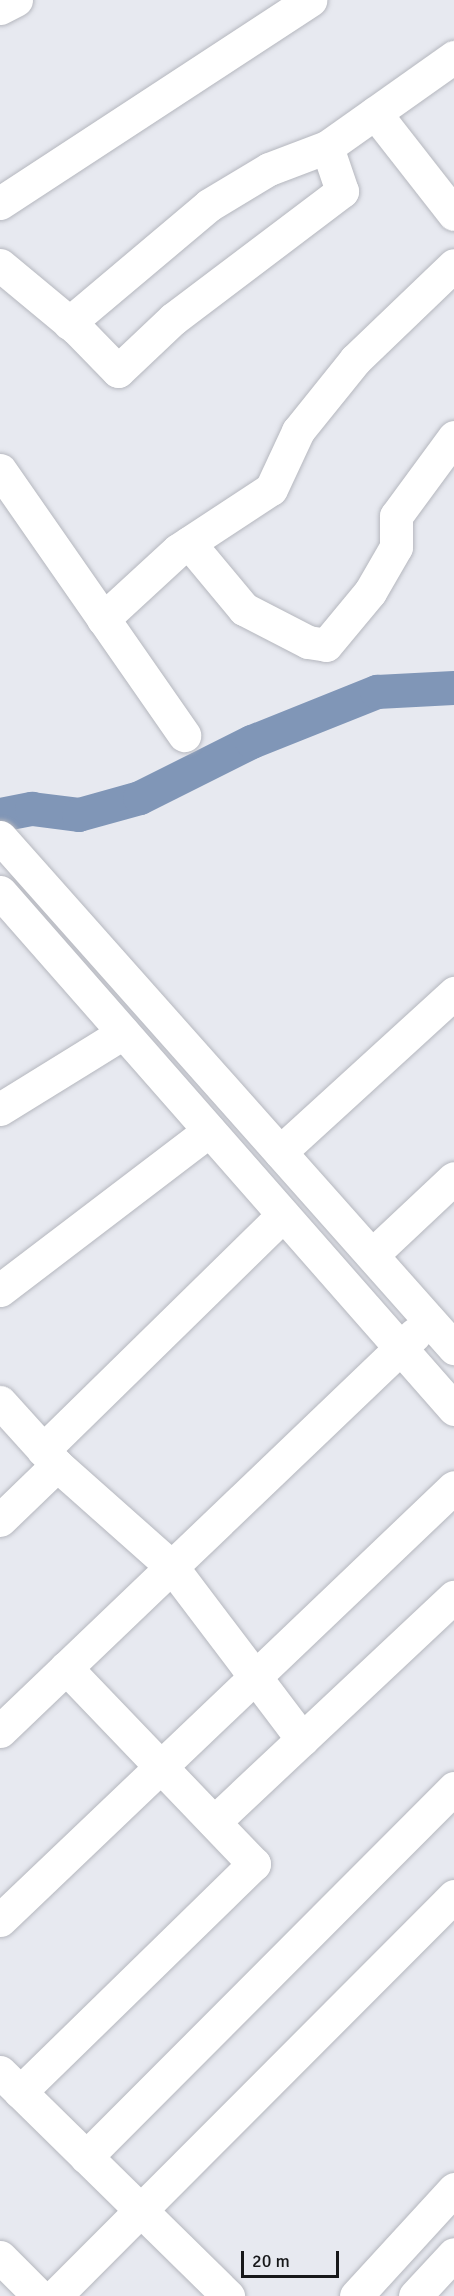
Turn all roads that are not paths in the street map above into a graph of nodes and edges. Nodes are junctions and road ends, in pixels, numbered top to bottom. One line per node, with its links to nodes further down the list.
1 (16, 0): 3 (street)
2 (309, 0): 7 (street)
3 (0, 8)
4 (454, 57): 5 (street)
5 (375, 112): 6 (street); 8 (street)
6 (327, 147): 11 (street); 11 (street)
7 (0, 203)
8 (454, 214)
9 (0, 265): 11 (street)
10 (454, 265): 14 (street)
11 (69, 322)
12 (454, 437): 14 (street)
13 (0, 470): 15 (street)
14 (189, 543): 15 (street)
15 (103, 619): 16 (street)
16 (184, 735)
17 (0, 837): 18 (street)
18 (47, 891): 20 (street); 25 (street)
19 (0, 892): 20 (street)
20 (8, 924): 22 (street)
21 (454, 993): 25 (street)
22 (123, 1034): 23 (street); 24 (street)
23 (0, 1109)
24 (209, 1131): 27 (street); 29 (street)
25 (280, 1152): 28 (street)
26 (454, 1178): 28 (street)
27 (283, 1215): 31 (street); 35 (street)
28 (372, 1255): 30 (street)
29 (0, 1290)
30 (429, 1320): 31 (street); 32 (street)
31 (401, 1348): 34 (street); 38 (street)
32 (454, 1348)
33 (0, 1402): 35 (street)
34 (454, 1409)
35 (50, 1457): 37 (street); 38 (street)
36 (454, 1487): 41 (street)
37 (0, 1520)
38 (172, 1567): 40 (street); 41 (street)
39 (454, 1597): 43 (street)
40 (66, 1668): 42 (street); 44 (street)
41 (253, 1678): 43 (street); 44 (street)
42 (0, 1731)
43 (302, 1739): 46 (street)
44 (160, 1767): 46 (street); 48 (street)
45 (454, 1788): 50 (street)
46 (214, 1822): 49 (street)
47 (454, 1896): 52 (street)
48 (0, 1920)
49 (10, 2082): 50 (street)
50 (86, 2157): 52 (street)
51 (454, 2189): 58 (street)
52 (141, 2210): 56 (street); 57 (street)
53 (454, 2254): 59 (street)
54 (0, 2257): 55 (street)
55 (39, 2296)
56 (55, 2296)
57 (228, 2296)
58 (356, 2296)
59 (415, 2296)

